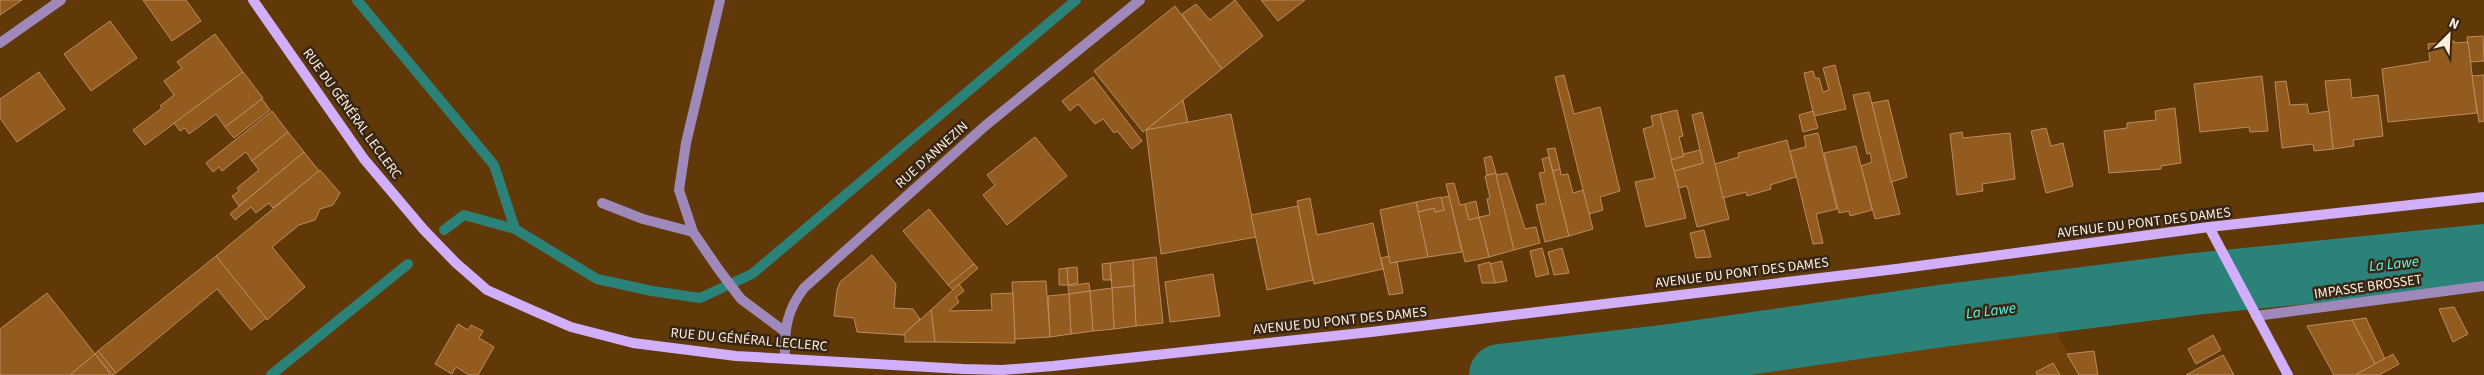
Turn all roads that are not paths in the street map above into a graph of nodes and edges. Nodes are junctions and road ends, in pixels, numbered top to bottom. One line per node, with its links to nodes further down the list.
1 (61, 0): 5 (street)
2 (253, 0): 13 (street, RUE DU GÉNÉRAL LECLERC)
3 (720, 0): 9 (street)
4 (1140, 0): 12 (street, RUE D'ANNEZIN)
5 (0, 44)
6 (2484, 197): 8 (street, AVENUE DU PONT DES DAMES)
7 (602, 203): 9 (street)
8 (2209, 228): 11 (street); 14 (street, AVENUE DU PONT DES DAMES)
9 (693, 232): 12 (street)
10 (2484, 286): 11 (street, IMPASSE BROSSET)
11 (2256, 316): 15 (street)
12 (784, 331): 13 (street, RUE D'ANNEZIN)
13 (785, 357): 14 (street, RUE DU GÉNÉRAL LECLERC)
14 (1004, 372)
15 (2288, 375)

